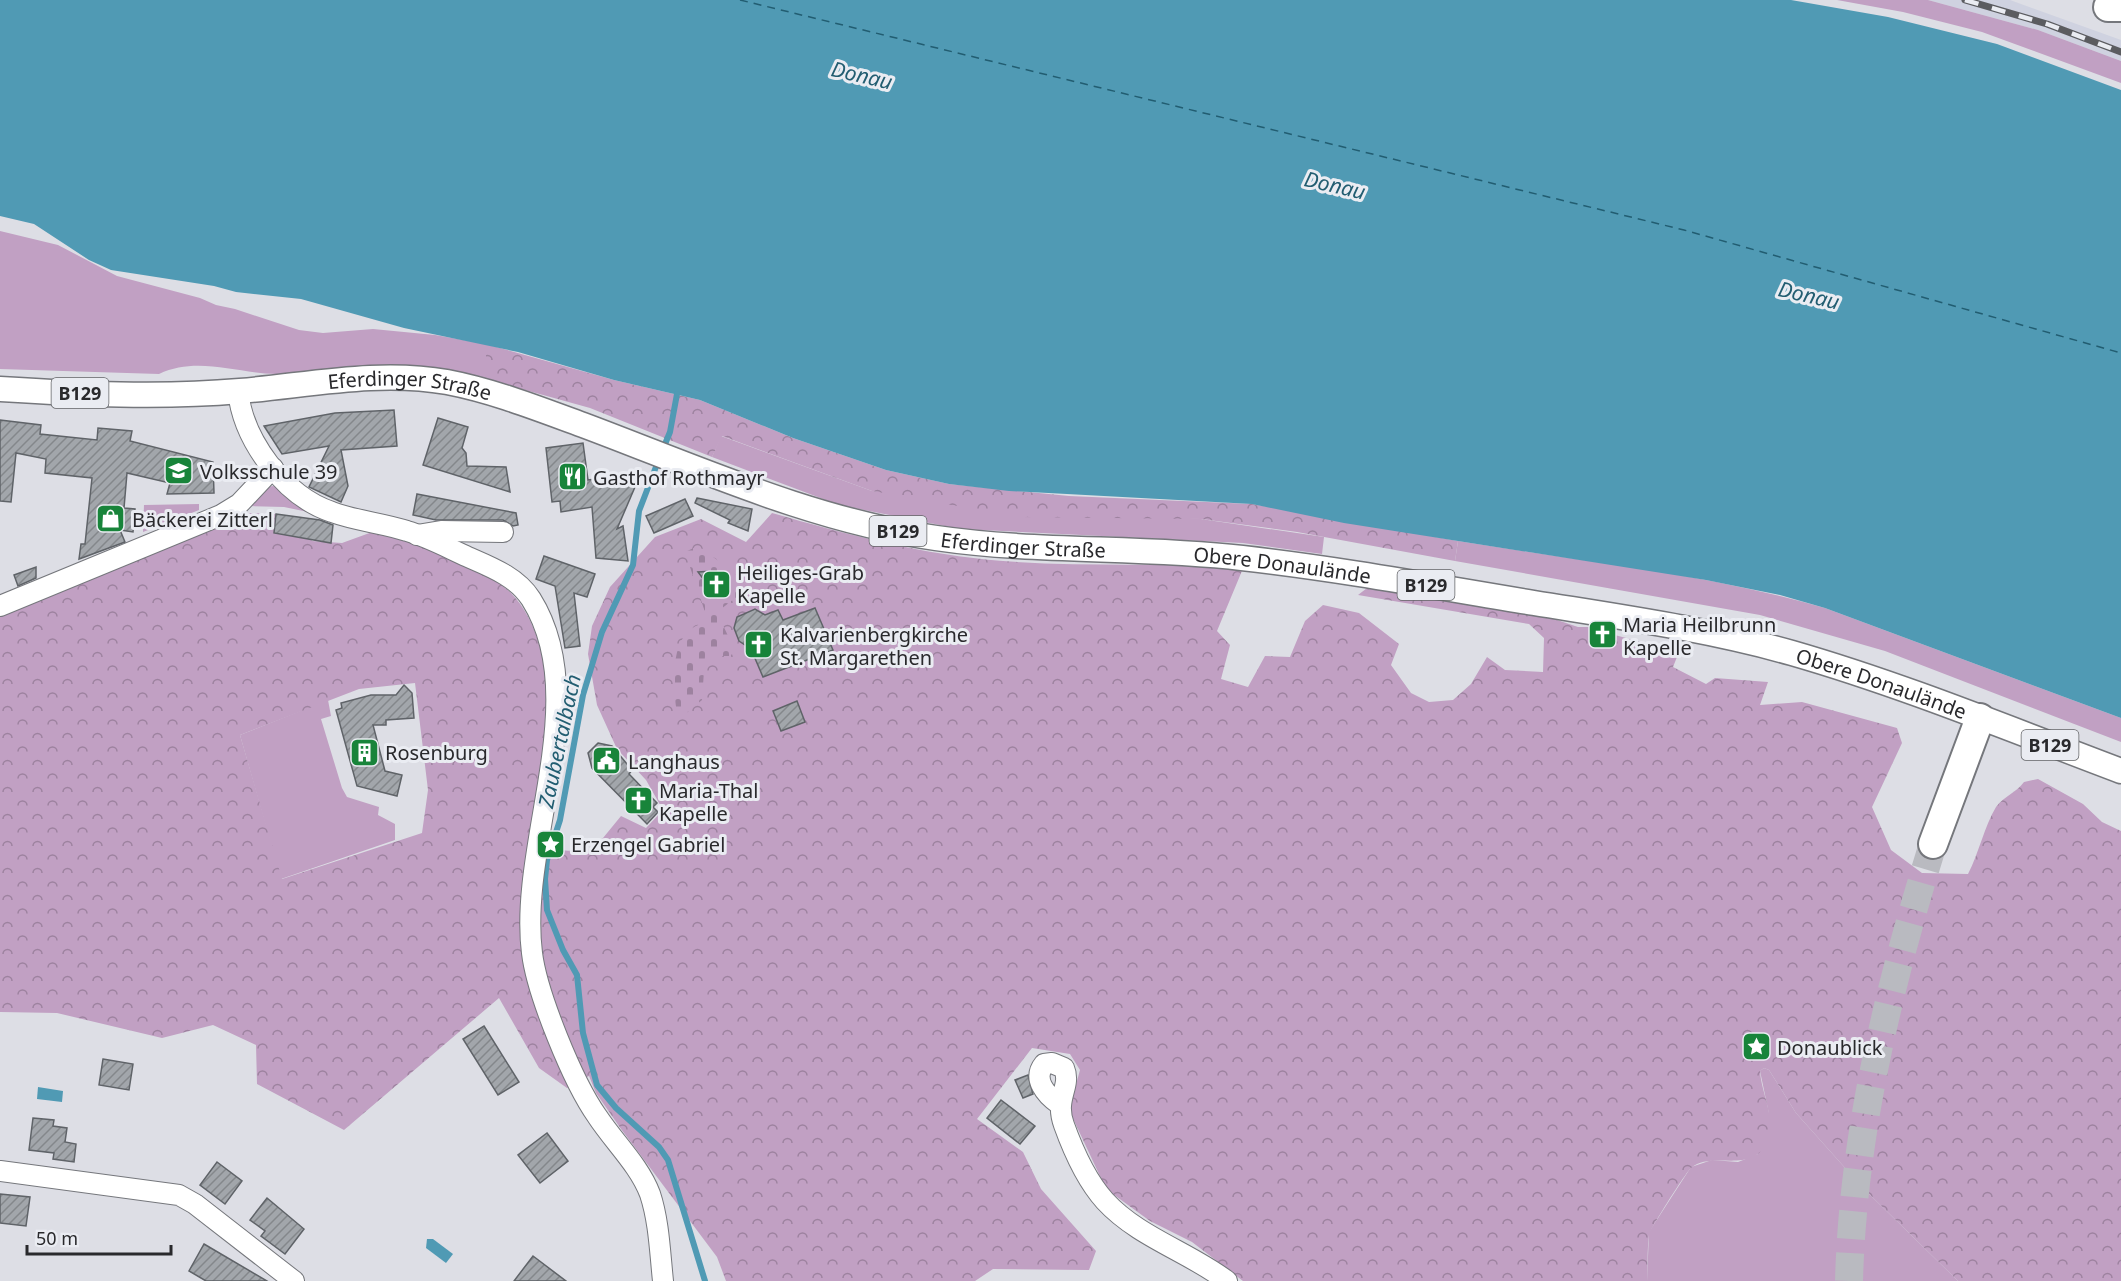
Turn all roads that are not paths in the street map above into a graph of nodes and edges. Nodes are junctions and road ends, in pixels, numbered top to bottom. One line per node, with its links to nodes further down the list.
1 (0, 389): 2 (main road, Eferdinger Straße / B129)
2 (238, 391): 3 (street); 6 (main road, Eferdinger Straße / B129)
3 (273, 468): 5 (street); 7 (street)
4 (503, 532): 5 (street)
5 (417, 535): 14 (street)
6 (1135, 551): 8 (main road, Obere Donaulände / B129)
7 (0, 606)
8 (1980, 718): 9 (main road, Obere Donaulände / B129); 10 (highway)
9 (2121, 771)
10 (1933, 844)
11 (1059, 1104): 15 (street)
12 (0, 1171): 13 (street)
13 (294, 1281)
14 (663, 1281)
15 (1227, 1281)

